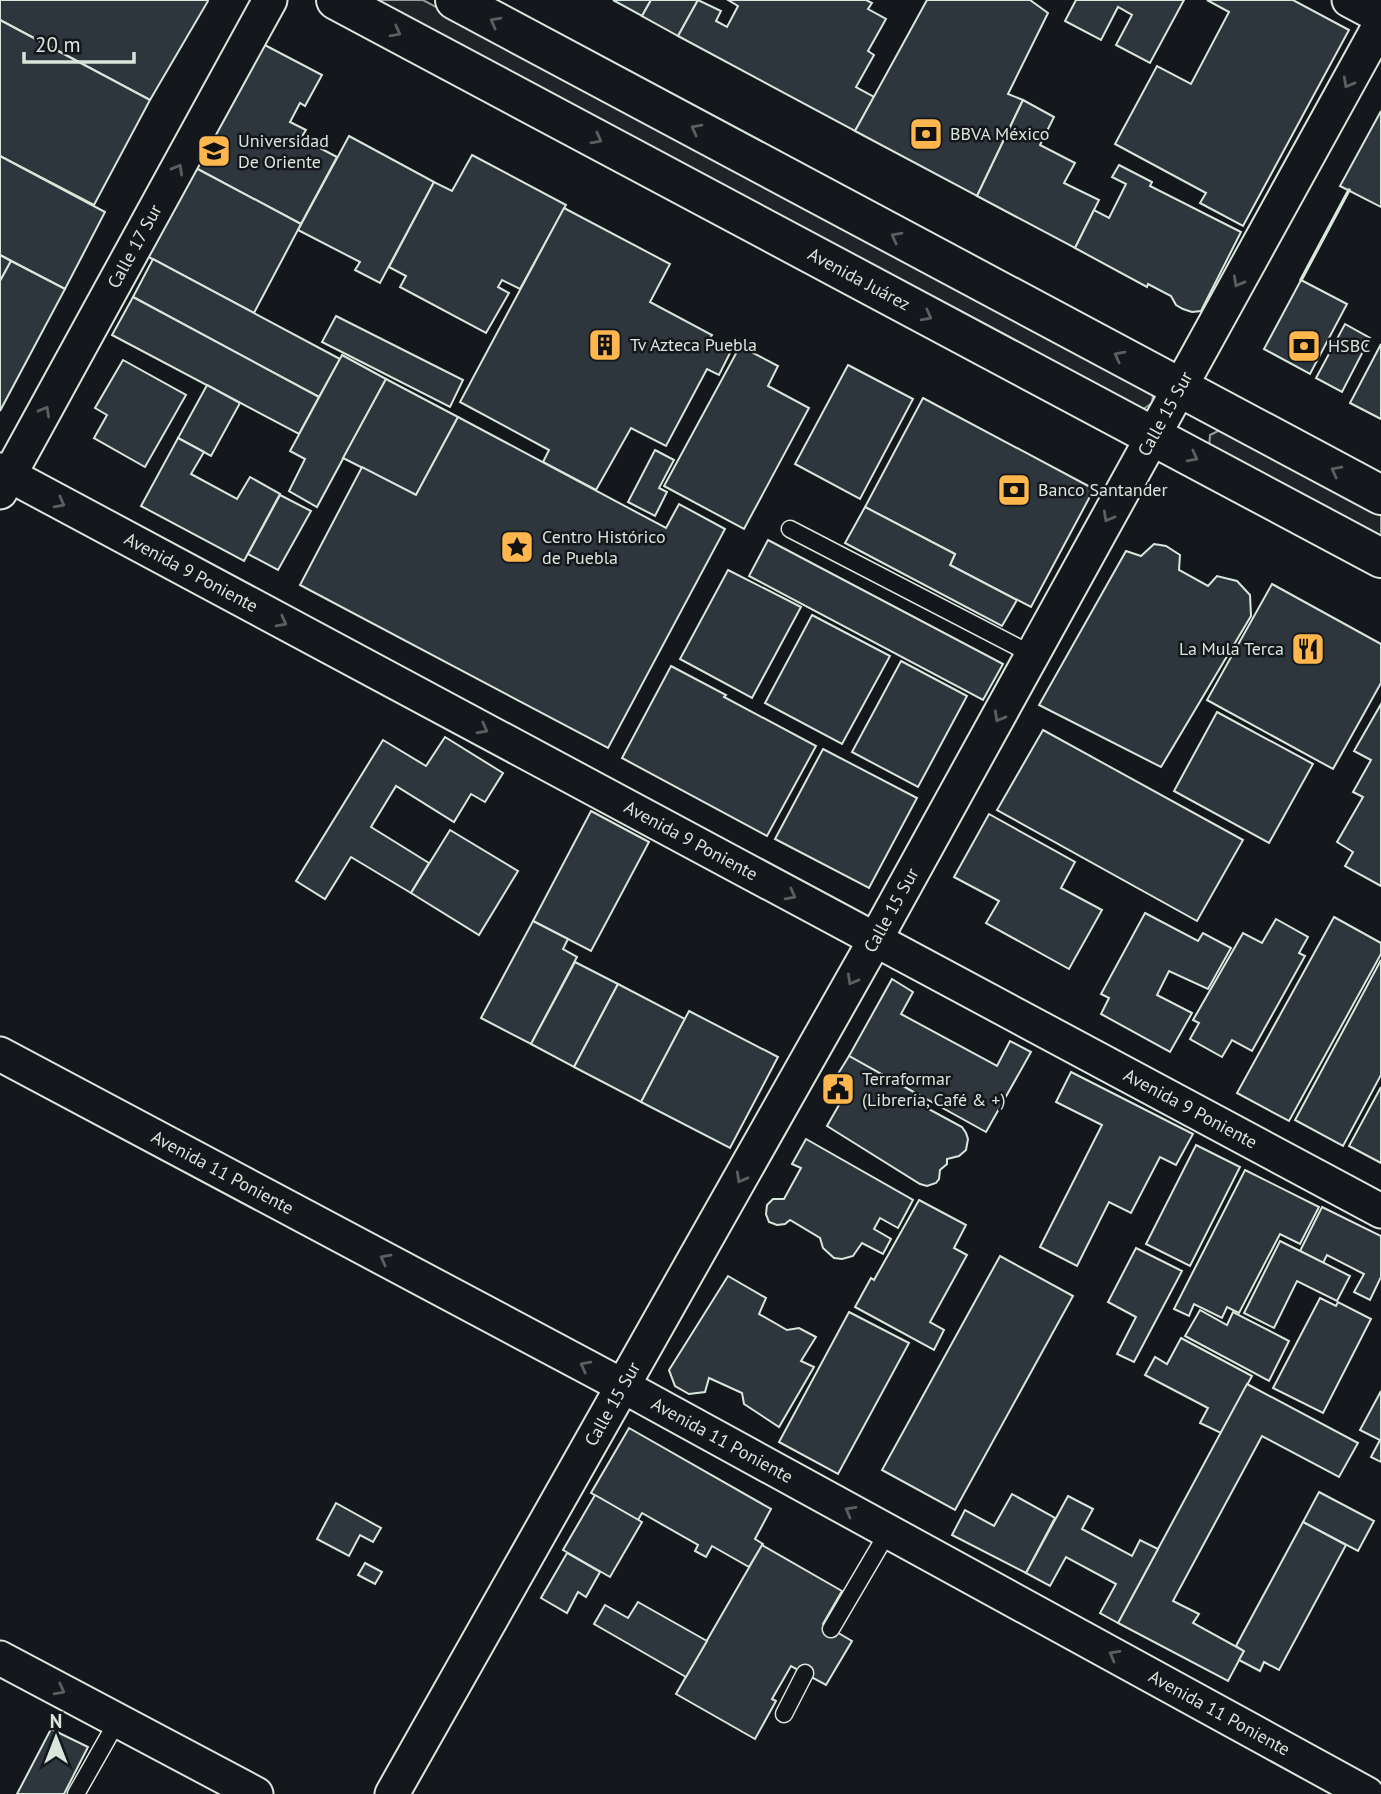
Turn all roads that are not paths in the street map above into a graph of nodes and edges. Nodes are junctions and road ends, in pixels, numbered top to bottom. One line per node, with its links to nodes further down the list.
1 (270, 0): 9 (street, Calle 17 Sur, one-way to 1)
2 (336, 0): 8 (main road, Avenida Juárez, one-way to 8)
3 (455, 0): 7 (main road, one-way to 3)
4 (1349, 0): 5 (street)
5 (1381, 17)
6 (1381, 23): 7 (street, Calle 15 Sur, one-way to 7)
7 (1179, 388): 8 (street, Calle 15 Sur); 10 (main road, one-way to 7)
8 (1153, 436): 12 (main road, Avenida Juárez, one-way to 12); 13 (street, Calle 15 Sur, one-way to 13)
9 (3, 479): 14 (street, Avenida 9 Poniente, one-way to 14)
10 (1381, 495)
11 (789, 529): 13 (lane)
12 (1381, 558)
13 (1033, 655): 14 (street, Calle 15 Sur, one-way to 14)
14 (875, 940): 16 (street, Avenida 9 Poniente); 17 (street, Calle 15 Sur, one-way to 17)
15 (0, 1054): 17 (street, Avenida 11 Poniente, one-way to 15)
16 (1381, 1211)
17 (623, 1386): 18 (street, Avenida 11 Poniente, one-way to 17); 26 (street, Calle 15 Sur)
18 (888, 1532): 19 (lane); 27 (street, Avenida 11 Poniente, one-way to 18)
19 (831, 1629)
20 (0, 1658): 23 (street, one-way to 23)
21 (805, 1673): 22 (lane)
22 (784, 1714)
23 (118, 1720): 24 (lane); 25 (street)
24 (76, 1794)
25 (256, 1794)
26 (392, 1794)
27 (1367, 1794)

